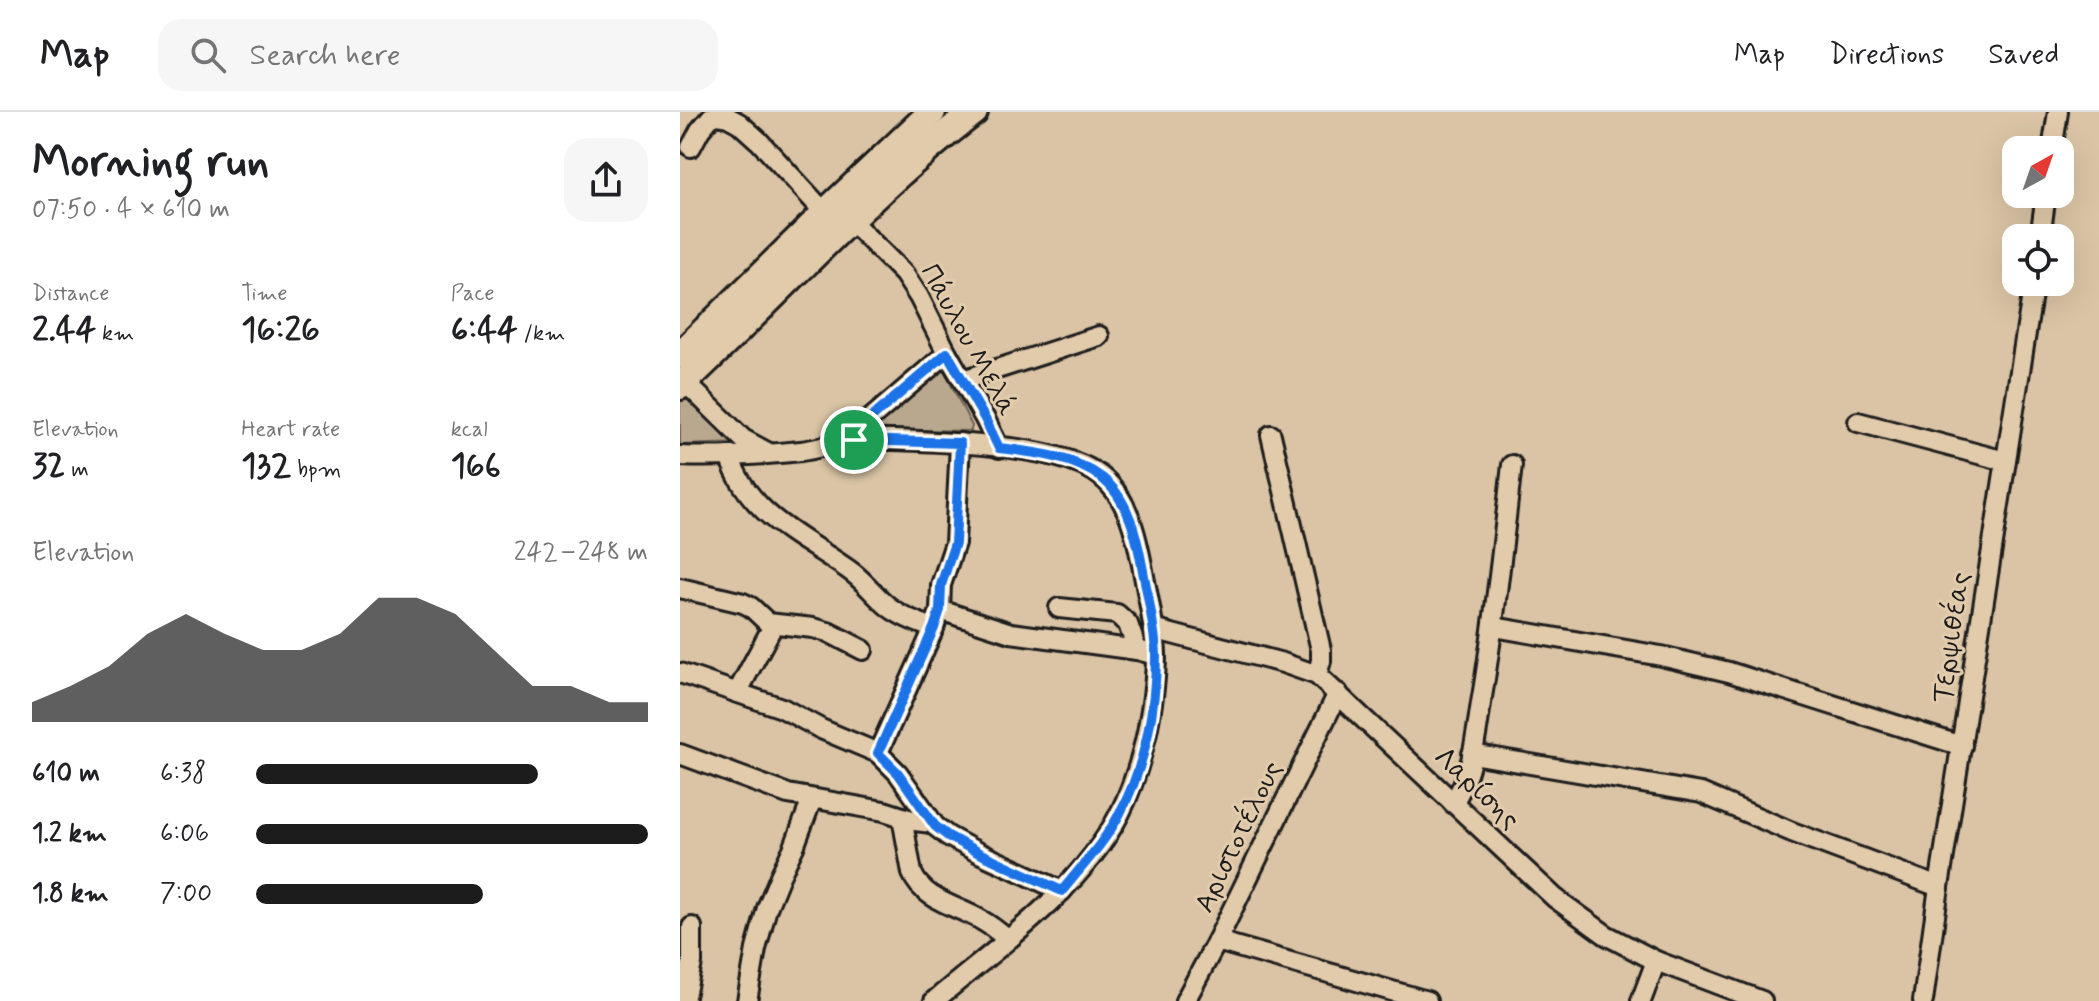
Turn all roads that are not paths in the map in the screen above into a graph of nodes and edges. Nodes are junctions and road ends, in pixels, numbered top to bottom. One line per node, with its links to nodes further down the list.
1 (932, 112): 6 (street)
2 (974, 112): 6 (street)
3 (2058, 112): 4 (street)
4 (2054, 136)
5 (691, 147): 6 (street, Πάυλου Μελά)
6 (836, 212): 9 (street, Πάυλου Μελά); 10 (street); 12 (street)
7 (2032, 296): 21 (street, Τερψιθέας)
8 (1099, 336): 11 (street)
9 (947, 353): 11 (street, Πάυλου Μελά); 15 (street)
10 (680, 355)
11 (963, 380): 17 (street, Πάυλου Μελά)
12 (682, 384): 18 (street)
13 (1858, 422): 21 (street)
14 (1271, 435): 34 (street)
15 (854, 440): 16 (street); 18 (street)
16 (960, 443): 17 (street); 25 (street)
17 (999, 448): 29 (street, Πάυλου Μελά)
18 (769, 453): 20 (street)
19 (680, 456): 20 (street)
20 (729, 456): 28 (street)
21 (2005, 461): 37 (street, Τερψιθέας)
22 (1512, 465): 27 (street)
23 (680, 588): 26 (street)
24 (1059, 608): 31 (street)
25 (940, 610): 28 (street); 31 (street)
26 (774, 624): 30 (street); 35 (street)
27 (1494, 627): 37 (street); 40 (street)
28 (934, 628): 38 (street)
29 (1153, 629): 32 (street, Πάυλου Μελά); 34 (street, Λαρίσης)
30 (863, 650)
31 (1137, 650): 32 (street)
32 (1156, 655): 46 (street, Πάυλου Μελά)
33 (680, 673): 35 (street)
34 (1317, 675): 36 (street, Λαρίσης)
35 (737, 693): 38 (street)
36 (1338, 693): 42 (street, Λαρίσης); 49 (street, Αριστοτέλους)
37 (1962, 746): 45 (street, Τερψιθέας)
38 (878, 753): 44 (street)
39 (680, 754): 41 (street)
40 (1472, 754): 42 (street); 45 (street)
41 (812, 799): 43 (street); 53 (street)
42 (1453, 803): 50 (street, Λαρίσης)
43 (902, 817): 44 (street); 48 (street)
44 (932, 823): 46 (street)
45 (1939, 887): 59 (street, Τερψιθέας)
46 (1062, 891): 48 (street, Πάυλου Μελά)
47 (692, 927): 52 (street)
48 (1007, 939): 54 (street, Πάυλου Μελά)
49 (1217, 941): 55 (street, Αριστοτέλους); 56 (street)
50 (1656, 961): 51 (street, Λαρίσης); 57 (street)
51 (1741, 997): 58 (street, Λαρίσης)
52 (684, 1001)
53 (747, 1001)
54 (934, 1001)
55 (1185, 1001)
56 (1427, 1001)
57 (1641, 1001)
58 (1762, 1001)
59 (1923, 1001)

